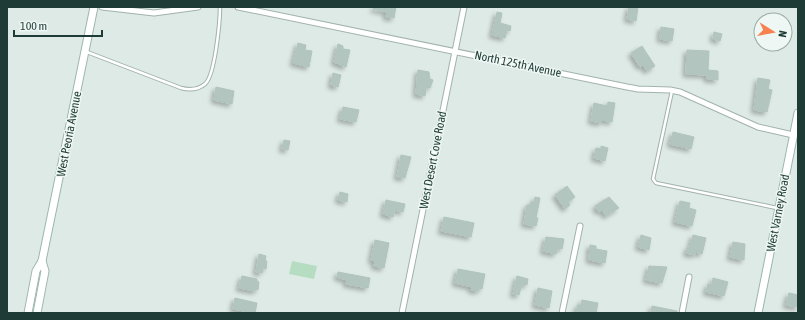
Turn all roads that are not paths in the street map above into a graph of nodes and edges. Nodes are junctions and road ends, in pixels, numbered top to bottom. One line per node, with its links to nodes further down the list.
1 (94, 7): 8 (main road, West Peoria Avenue)
2 (102, 7): 3 (street)
3 (198, 7)
4 (220, 7): 8 (lane)
5 (238, 7): 7 (street, North 125th Avenue)
6 (464, 7): 7 (street, West Desert Cove Road)
7 (455, 51): 9 (street, North 125th Avenue); 18 (street, West Desert Cove Road)
8 (85, 52): 14 (main road, West Peoria Avenue)
9 (672, 90): 11 (street, North 125th Avenue); 12 (lane)
10 (798, 113): 11 (main road, West Varney Road)
11 (794, 135): 12 (main road, West Varney Road)
12 (779, 208): 21 (main road, West Varney Road)
13 (580, 226): 19 (street)
14 (42, 261): 16 (main road, West Peoria Avenue); 17 (main road, West Peoria Avenue)
15 (689, 277): 20 (street)
16 (28, 313)
17 (36, 313)
18 (402, 313)
19 (562, 313)
20 (682, 313)
21 (758, 313)

